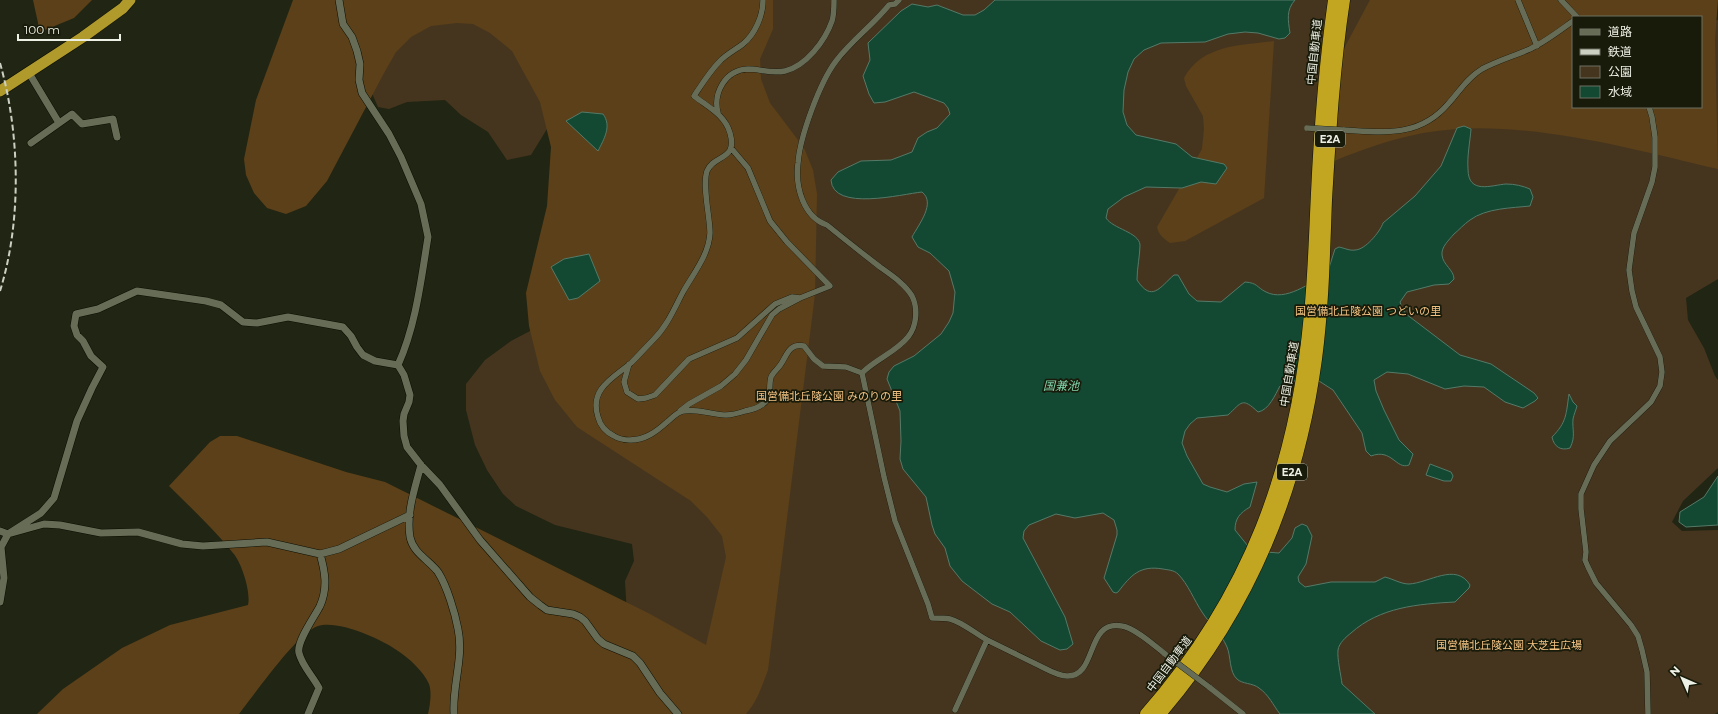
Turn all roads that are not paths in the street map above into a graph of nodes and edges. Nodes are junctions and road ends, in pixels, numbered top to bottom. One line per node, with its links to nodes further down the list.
1 (130, 0): 14 (highway)
2 (338, 0): 26 (street)
3 (763, 0): 17 (street)
4 (834, 0): 17 (street)
5 (899, 0): 10 (street)
6 (1334, 0): 23 (highway, 中国自動車道 / E2A)
7 (1344, 0): 23 (highway, 中国自動車道 / E2A)
8 (1518, 0): 13 (street)
9 (1561, 0): 11 (street)
10 (891, 2): 27 (street)
11 (1576, 16)
12 (1572, 22): 13 (street)
13 (1537, 46): 19 (street, bridge)
14 (28, 73): 15 (highway); 18 (street)
15 (0, 91)
16 (1649, 108): 44 (street)
17 (718, 114): 22 (street)
18 (59, 123): 20 (street); 21 (street)
19 (1307, 128)
20 (117, 137)
21 (31, 143)
22 (731, 148): 24 (street); 25 (street)
23 (1318, 277): 35 (highway, 中国自動車道 / E2A)
24 (800, 298): 25 (street); 28 (street)
25 (630, 363): 28 (street)
26 (398, 365): 29 (street); 32 (street)
27 (862, 373): 28 (street); 36 (street)
28 (678, 413)
29 (421, 465): 30 (street); 40 (street)
30 (410, 515): 33 (street); 39 (street)
31 (0, 531): 32 (street)
32 (8, 534): 33 (street); 34 (street)
33 (320, 554): 38 (street)
34 (0, 602)
35 (1211, 639): 41 (highway, 中国自動車道 / E2A); 42 (highway, 中国自動車道 / E2A)
36 (987, 640): 37 (street); 43 (street, bridge)
37 (955, 710)
38 (308, 714)
39 (454, 714)
40 (678, 714)
41 (1146, 714)
42 (1160, 714)
43 (1243, 714)
44 (1648, 714)

